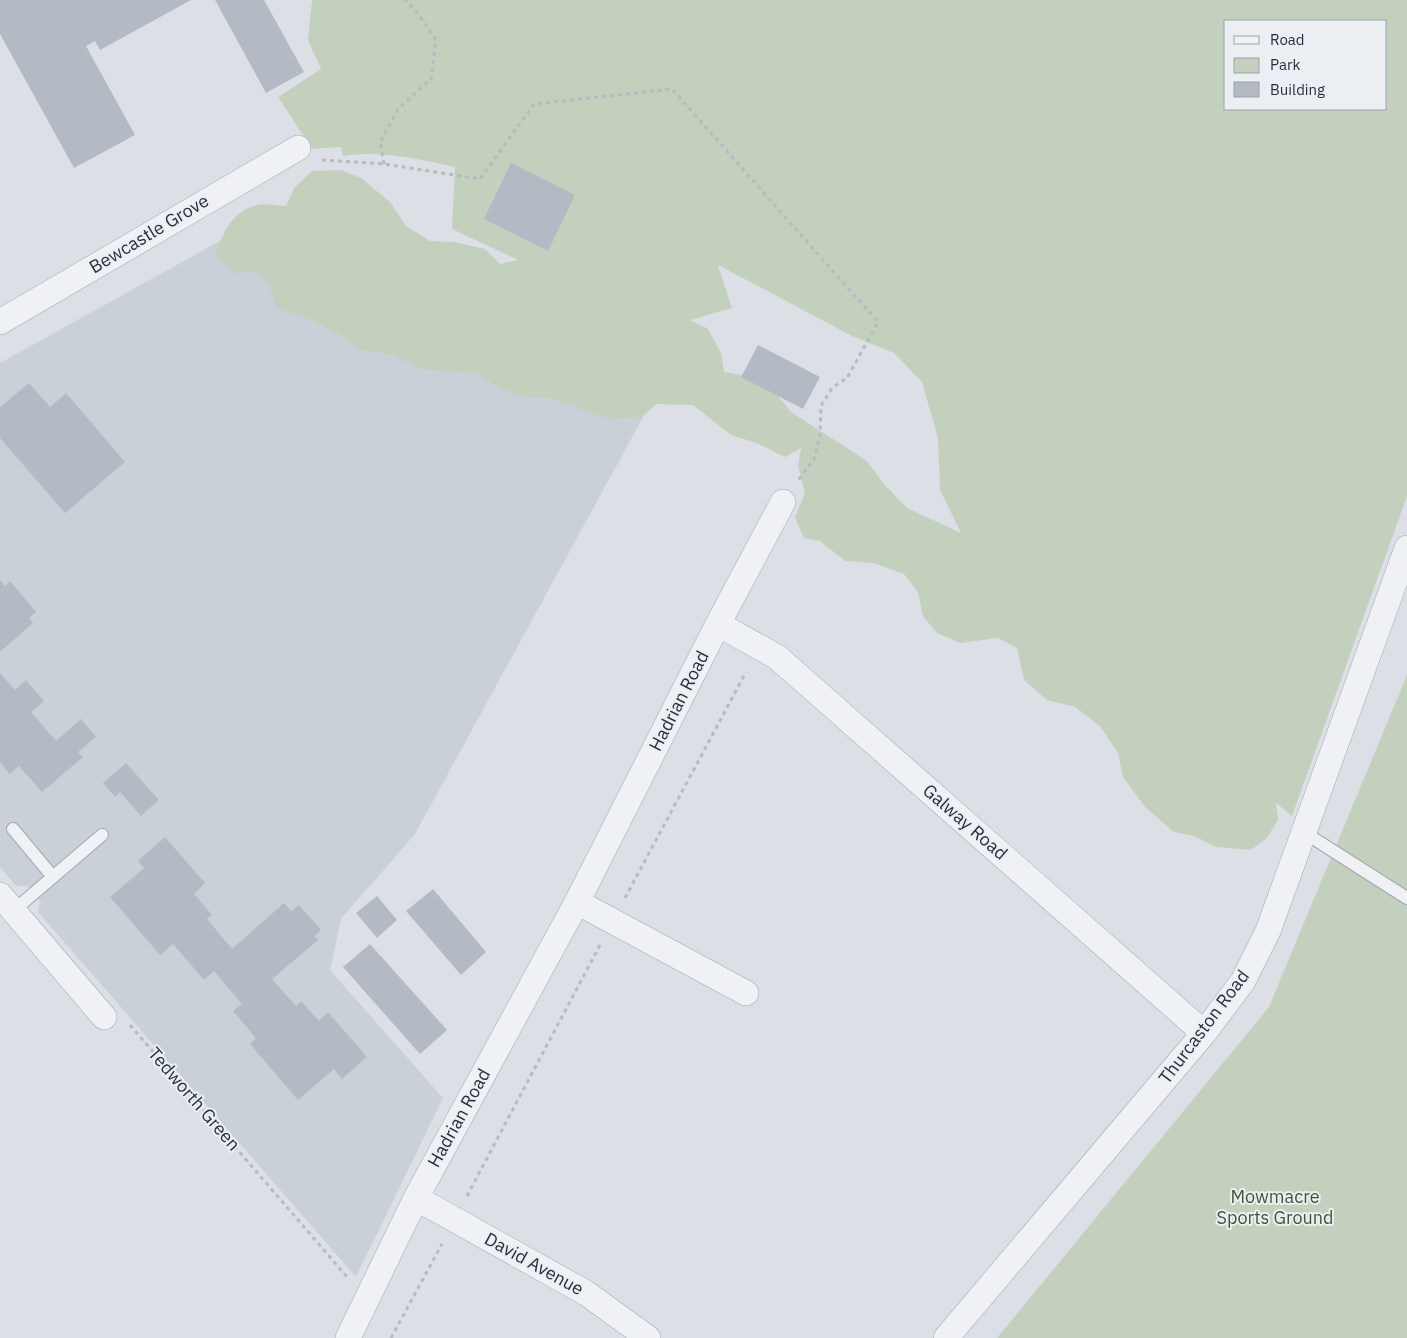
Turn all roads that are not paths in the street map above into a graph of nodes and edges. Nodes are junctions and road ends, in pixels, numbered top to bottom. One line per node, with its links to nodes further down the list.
1 (298, 148): 2 (street, Bewcastle Grove)
2 (0, 322)
3 (783, 502): 5 (street, Hadrian Road)
4 (1407, 548): 7 (street, Thurcaston Road)
5 (718, 624): 11 (street, Hadrian Road); 15 (street, Galway Road)
6 (13, 829): 9 (lane)
7 (1305, 833): 10 (lane); 15 (street, Thurcaston Road)
8 (102, 835): 9 (lane)
9 (53, 877): 12 (lane)
10 (1407, 898)
11 (577, 902): 13 (street); 16 (street, Hadrian Road)
12 (4, 909): 14 (street)
13 (746, 993)
14 (104, 1017)
15 (1204, 1033): 19 (street, Thurcaston Road)
16 (416, 1198): 17 (street, Hadrian Road); 18 (street, David Avenue)
17 (348, 1338)
18 (648, 1338)
19 (946, 1338)

